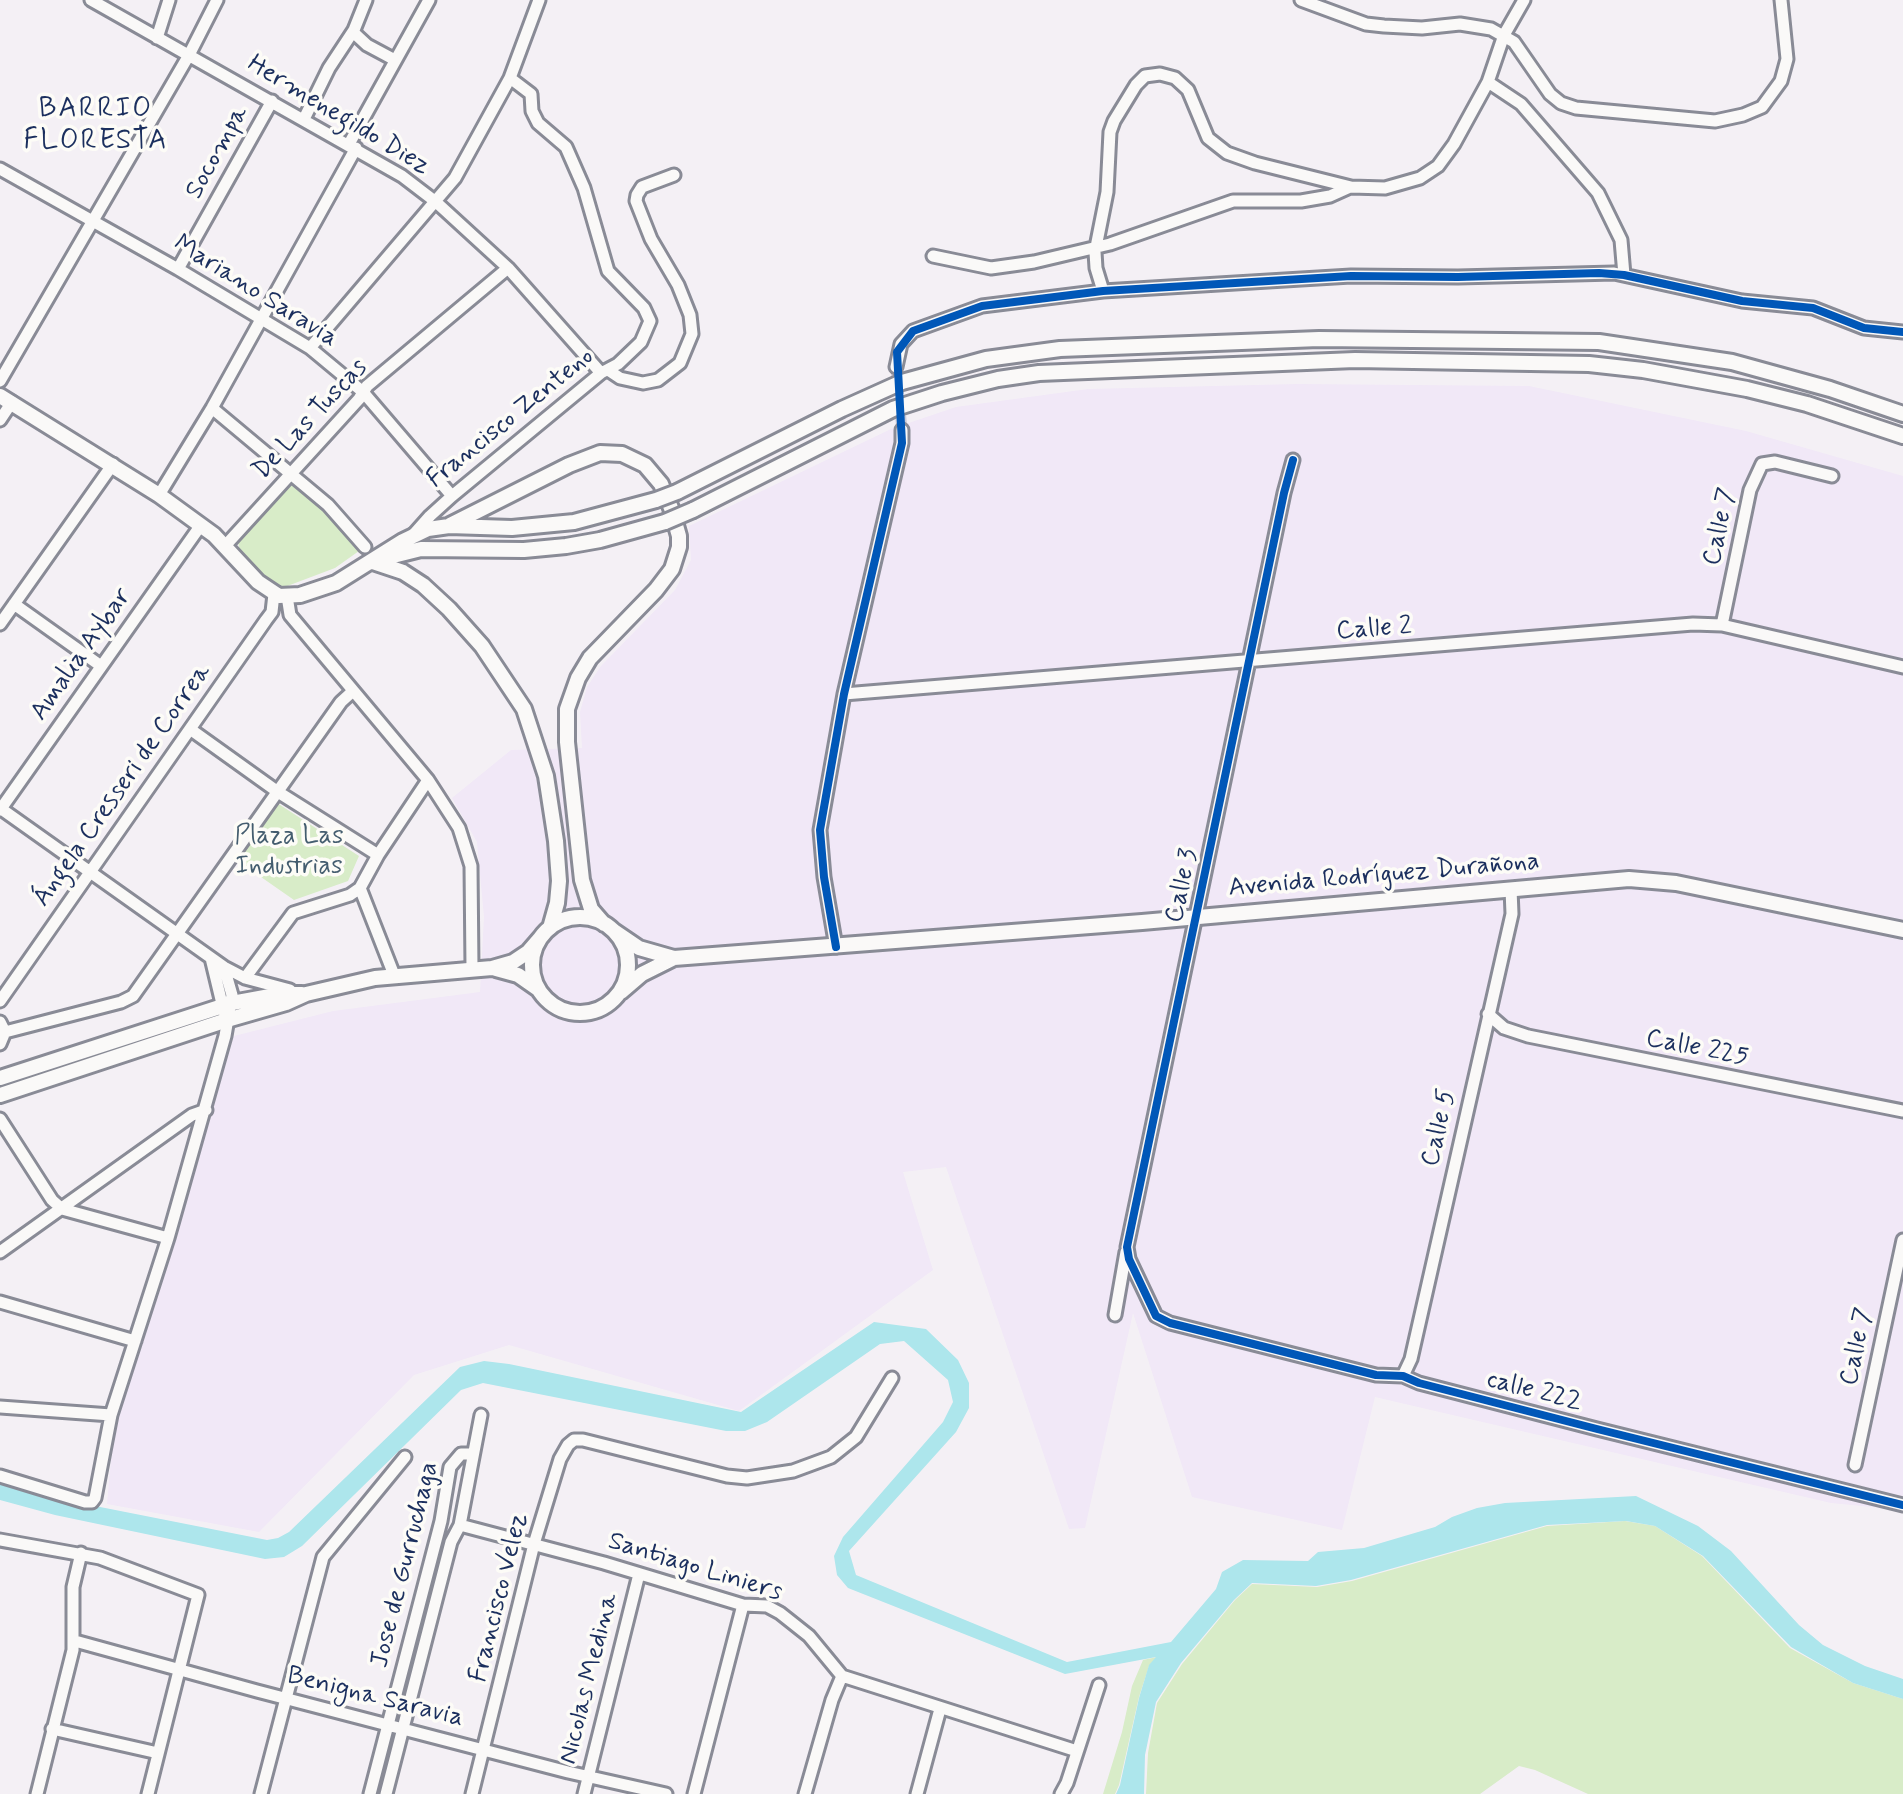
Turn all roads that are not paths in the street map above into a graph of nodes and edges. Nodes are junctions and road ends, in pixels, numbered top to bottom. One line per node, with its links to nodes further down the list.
1 (91, 0): 12 (street, Hermenegildo Diez)
2 (169, 0): 12 (street)
3 (217, 0): 13 (street)
4 (366, 0): 10 (street)
5 (429, 0): 14 (street)
6 (539, 0): 15 (street)
7 (1301, 0): 11 (street)
8 (1524, 0): 11 (street)
9 (1781, 0): 11 (street)
10 (353, 32): 14 (street); 18 (street)
11 (1504, 35): 16 (street)
12 (157, 38): 13 (street, Hermenegildo Diez)
13 (189, 55): 17 (street, Hermenegildo Diez); 24 (street)
14 (395, 60): 19 (street)
15 (510, 78): 23 (street); 35 (street, Francisco Zenteno)
16 (1488, 82): 22 (street); 29 (street)
17 (272, 101): 18 (street, Hermenegildo Diez); 28 (street, Socompa)
18 (304, 119): 19 (street, Hermenegildo Diez)
19 (352, 146): 23 (street, Hermenegildo Diez); 31 (street)
20 (0, 169): 24 (street, Mariano Saravia)
21 (674, 175): 35 (street)
22 (1351, 187): 25 (street); 25 (street)
23 (436, 202): 27 (street, Hermenegildo Diez); 33 (street)
24 (93, 220): 28 (street, Mariano Saravia); 36 (street)
25 (1096, 247): 26 (street); 30 (street)
26 (933, 256)
27 (508, 268): 35 (street, Hermenegildo Diez); 37 (street, De Las Tuscas)
28 (178, 269): 31 (street, Mariano Saravia)
29 (1624, 275): 30 (street); 32 (street)
30 (1103, 291): 34 (street)
31 (262, 317): 33 (street, Mariano Saravia); 39 (street)
32 (1903, 332)
33 (310, 348): 37 (street, Mariano Saravia)
34 (896, 367)
35 (605, 371): 49 (street, Francisco Zenteno)
36 (0, 381)
37 (363, 392): 46 (street, De Las Tuscas); 49 (street, Mariano Saravia)
38 (6, 399): 41 (street); 45 (main road)
39 (212, 408): 46 (street); 48 (street)
40 (1903, 414): 51 (main road, bridge)
41 (0, 420)
42 (902, 430): 64 (street)
43 (1903, 436): 55 (main road, bridge)
44 (1293, 460): 60 (street, Calle 3)
45 (113, 464): 48 (main road); 57 (street)
46 (292, 474): 53 (street, De Las Tuscas); 54 (street)
47 (1832, 476): 59 (street, Calle 7)
48 (159, 495): 50 (main road)
49 (452, 496): 52 (street, Francisco Zenteno)
50 (201, 525): 53 (main road); 61 (street, Amalia Aybar)
51 (449, 526): 52 (main road); 74 (main road)
52 (414, 534): 55 (main road)
53 (225, 546): 56 (main road)
54 (365, 547)
55 (373, 562): 56 (main road); 76 (main road)
56 (280, 595): 63 (street); 65 (street, Ángela Cresseri de Correa)
57 (14, 604): 58 (street); 61 (street)
58 (0, 624)
59 (1722, 625): 60 (street, Calle 2); 62 (street, Calle 2)
60 (1250, 661): 64 (street, Calle 2); 73 (street, Calle 3)
61 (101, 666): 68 (street, Amalia Aybar)
62 (1903, 667)
63 (353, 691): 66 (street); 67 (street)
64 (844, 694): 78 (street)
65 (190, 729): 67 (street); 70 (street, Ángela Cresseri de Correa)
66 (428, 780): 69 (street); 82 (street)
67 (278, 792): 69 (street); 77 (street)
68 (0, 809): 70 (street)
69 (378, 855): 71 (street)
70 (90, 872): 77 (street); 89 (street, Ángela Cresseri de Correa)
71 (360, 888): 84 (street); 85 (street)
72 (1511, 889): 73 (main road, Avenida Rodríguez Durañona); 75 (main road, Avenida Rodríguez Durañona); 91 (street, Calle 5)
73 (1197, 918): 78 (main road, Avenida Rodríguez Durañona); 102 (street, Calle 3)
74 (609, 928): 76 (main road); 80 (main road); 88 (main road)
75 (1903, 930)
76 (545, 933): 83 (main road); 86 (main road)
77 (178, 934): 79 (street); 92 (street)
78 (836, 947): 80 (main road, Avenida Rodríguez Durañona)
79 (211, 958): 81 (street); 90 (street)
80 (674, 958): 88 (main road)
81 (224, 967): 85 (street); 90 (street)
82 (472, 968): 83 (main road); 84 (main road)
83 (492, 968): 86 (main road)
84 (394, 975): 87 (main road)
85 (245, 978): 87 (street)
86 (539, 990): 88 (main road)
87 (306, 994): 90 (main road)
88 (616, 996)
89 (0, 1001)
90 (227, 1010): 94 (main road); 95 (main road); 96 (street)
91 (1488, 1014): 97 (street, Calle 225); 108 (street, Calle 5)
92 (3, 1027): 93 (street)
93 (0, 1044)
94 (0, 1078)
95 (0, 1095)
96 (206, 1110): 99 (street); 100 (street)
97 (1903, 1111)
98 (0, 1119): 99 (street)
99 (62, 1209): 100 (street); 103 (street)
100 (168, 1238): 107 (street)
101 (1903, 1240): 104 (street, Calle 7)
102 (1127, 1247): 106 (street, Calle 3); 108 (street, calle 222)
103 (0, 1252)
104 (1901, 1265): 115 (street, Calle 7)
105 (0, 1302): 107 (street)
106 (1115, 1315)
107 (135, 1341): 111 (street)
108 (1403, 1376): 117 (street, calle 222)
109 (892, 1378): 120 (street, Francisco Velez)
110 (0, 1407): 111 (street)
111 (111, 1415): 116 (street)
112 (481, 1415): 113 (street, Jose de Gurruchaga)
113 (472, 1454): 118 (street, Jose de Gurruchaga); 130 (street, Jose de Gurruchaga)
114 (405, 1457): 128 (street)
115 (1855, 1465)
116 (0, 1476)
117 (1903, 1505)
118 (460, 1525): 120 (street, Santiago Liniers); 131 (street, Jose de Gurruchaga)
119 (0, 1540): 121 (street)
120 (534, 1544): 122 (street, Santiago Liniers); 133 (street, Francisco Velez)
121 (81, 1553): 124 (street); 125 (street)
122 (639, 1574): 123 (street, Santiago Liniers); 136 (street, Nicolas Medina)
123 (743, 1605): 126 (street, Santiago Liniers); 145 (street)
124 (75, 1641): 125 (street, Benigna Saravia); 132 (street)
125 (180, 1669): 128 (street, Benigna Saravia); 135 (street)
126 (842, 1676): 129 (street); 146 (street)
127 (1099, 1685): 134 (street)
128 (287, 1698): 130 (street, Benigna Saravia); 139 (street)
129 (940, 1709): 134 (street); 147 (street)
130 (389, 1725): 131 (street, Benigna Saravia); 140 (street, Jose de Gurruchaga)
131 (403, 1728): 133 (street, Benigna Saravia); 141 (street, Jose de Gurruchaga)
132 (52, 1729): 135 (street); 137 (street)
133 (484, 1749): 136 (street, Benigna Saravia); 142 (street, Francisco Velez)
134 (1077, 1751): 148 (street)
135 (158, 1753): 138 (street)
136 (589, 1775): 143 (street, Nicolas Medina); 144 (street, Benigna Saravia)
137 (37, 1794)
138 (148, 1794)
139 (261, 1794)
140 (370, 1794)
141 (386, 1794)
142 (472, 1794)
143 (584, 1794)
144 (666, 1794)
145 (694, 1794)
146 (805, 1794)
147 (917, 1794)
148 (1061, 1794)

